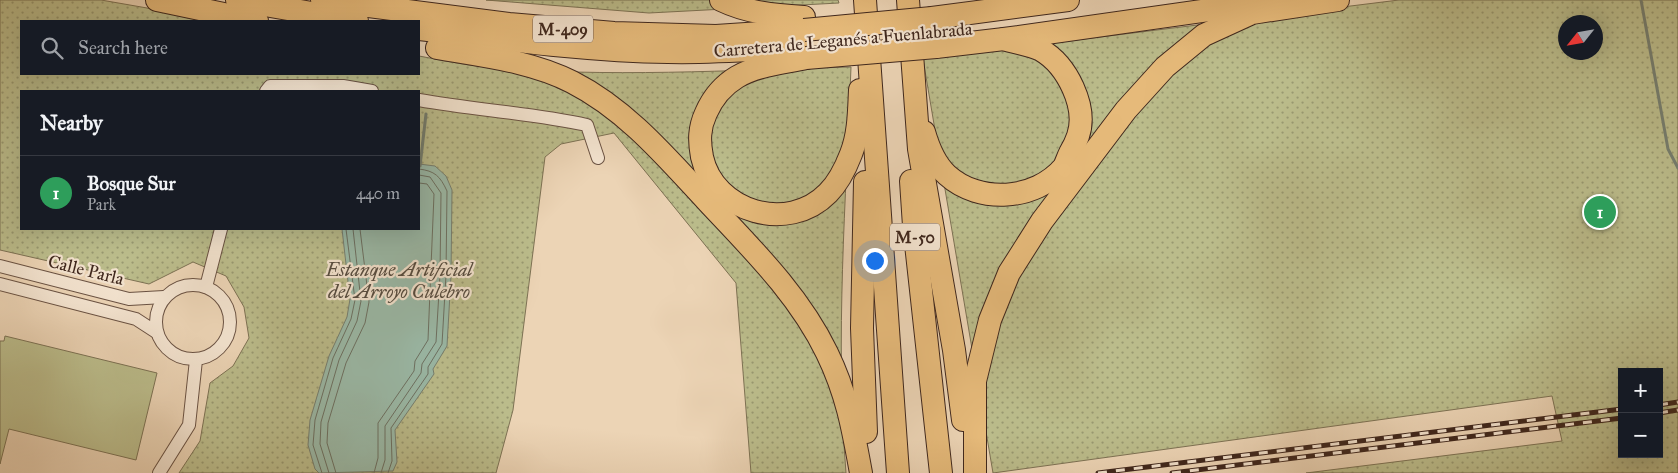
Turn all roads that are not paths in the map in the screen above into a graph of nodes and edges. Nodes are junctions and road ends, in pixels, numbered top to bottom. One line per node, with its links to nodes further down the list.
1 (149, 0): 16 (highway)
2 (237, 0): 18 (highway)
3 (322, 0): 21 (highway, Carretera de Leganés a Fuenlabrada / M-409)
4 (413, 0): 21 (highway, M-409)
5 (721, 0): 21 (highway)
6 (854, 0): 26 (highway)
7 (865, 0): 40 (highway, M-50)
8 (900, 0): 41 (highway, M-50)
9 (908, 0): 28 (highway)
10 (961, 0): 19 (highway)
11 (987, 0): 19 (highway, M-409)
12 (1068, 0): 19 (highway, Carretera de Leganés a Fuenlabrada / M-409)
13 (1208, 0): 19 (highway, Carretera de Leganés a Fuenlabrada / M-409)
14 (1289, 0): 22 (highway, M-409)
15 (1338, 0): 43 (highway)
16 (168, 3): 17 (highway)
17 (252, 20)
18 (351, 20)
19 (933, 26): 21 (highway, Carretera de Leganés a Fuenlabrada / M-409); 22 (highway, M-409)
20 (420, 29): 21 (highway, Carretera de Leganés a Fuenlabrada / M-409)
21 (805, 38): 23 (highway, M-409); 26 (highway)
22 (1004, 40): 28 (highway)
23 (428, 47): 38 (highway)
24 (267, 90): 25 (street)
25 (366, 90)
26 (860, 90): 39 (highway)
27 (420, 100): 29 (street)
28 (917, 108): 42 (highway)
29 (598, 158)
30 (221, 230): 33 (street)
31 (0, 266): 34 (street, Calle Parla)
32 (0, 284): 35 (street, Calle Parla)
33 (206, 287): 34 (street); 36 (street)
34 (164, 297): 35 (street)
35 (156, 332): 36 (street)
36 (196, 360): 37 (street)
37 (159, 473)
38 (861, 473)
39 (868, 473)
40 (898, 473)
41 (941, 473)
42 (969, 473)
43 (975, 473)

